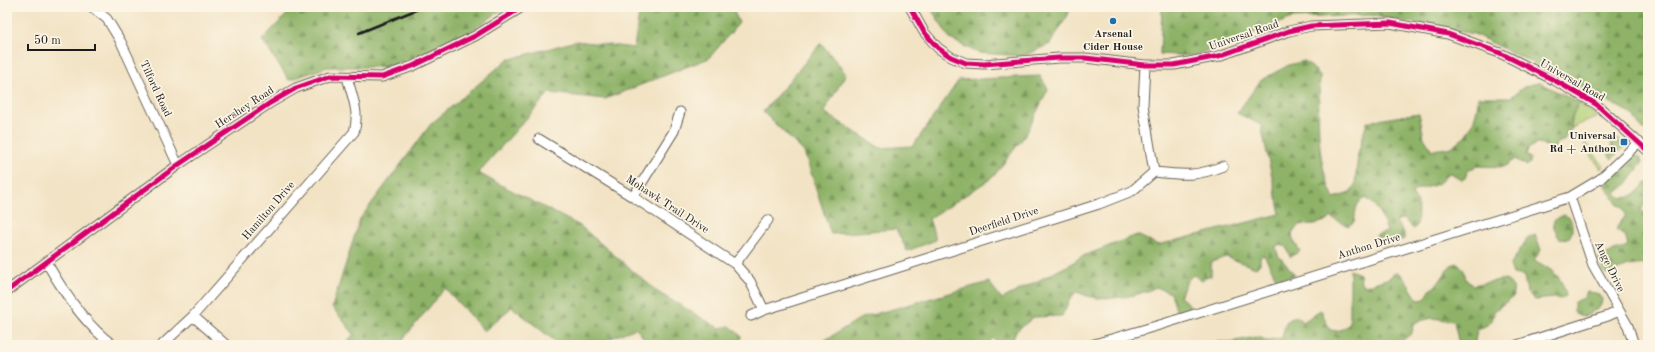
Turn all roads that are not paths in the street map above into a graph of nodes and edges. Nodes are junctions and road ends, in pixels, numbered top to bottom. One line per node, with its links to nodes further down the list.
1 (92, 7): 10 (street, Tilford Road)
2 (522, 7): 5 (street, Hershey Road)
3 (910, 7): 4 (street, Universal Road)
4 (1145, 65): 8 (street, Universal Road); 12 (street)
5 (347, 77): 10 (street, Hershey Road); 21 (street, Hamilton Drive)
6 (680, 112): 13 (street)
7 (540, 139): 13 (street, Mohawk Trail Drive)
8 (1639, 142): 9 (street, Universal Road); 14 (street, Anthon Drive)
9 (1648, 151)
10 (178, 165): 16 (street, Hershey Road)
11 (1223, 166): 12 (street)
12 (1154, 172): 19 (street, Deerfield Drive)
13 (633, 197): 17 (street, Mohawk Trail Drive)
14 (1570, 197): 20 (street, Ange Drive); 23 (street, Anthon Drive)
15 (768, 220): 17 (street)
16 (47, 263): 18 (street, Hershey Road); 24 (street)
17 (736, 264): 19 (street, Mohawk Trail Drive)
18 (7, 291)
19 (764, 310): 22 (street, Deerfield Drive)
20 (1619, 311): 29 (street); 30 (street, Ange Drive)
21 (194, 316): 25 (street, Hamilton Drive); 26 (street)
22 (751, 316)
23 (1127, 335): 27 (street, Anthon Drive); 28 (street)
24 (113, 345)
25 (162, 345)
26 (226, 345)
27 (1091, 345)
28 (1130, 345)
29 (1516, 345)
30 (1634, 345)

